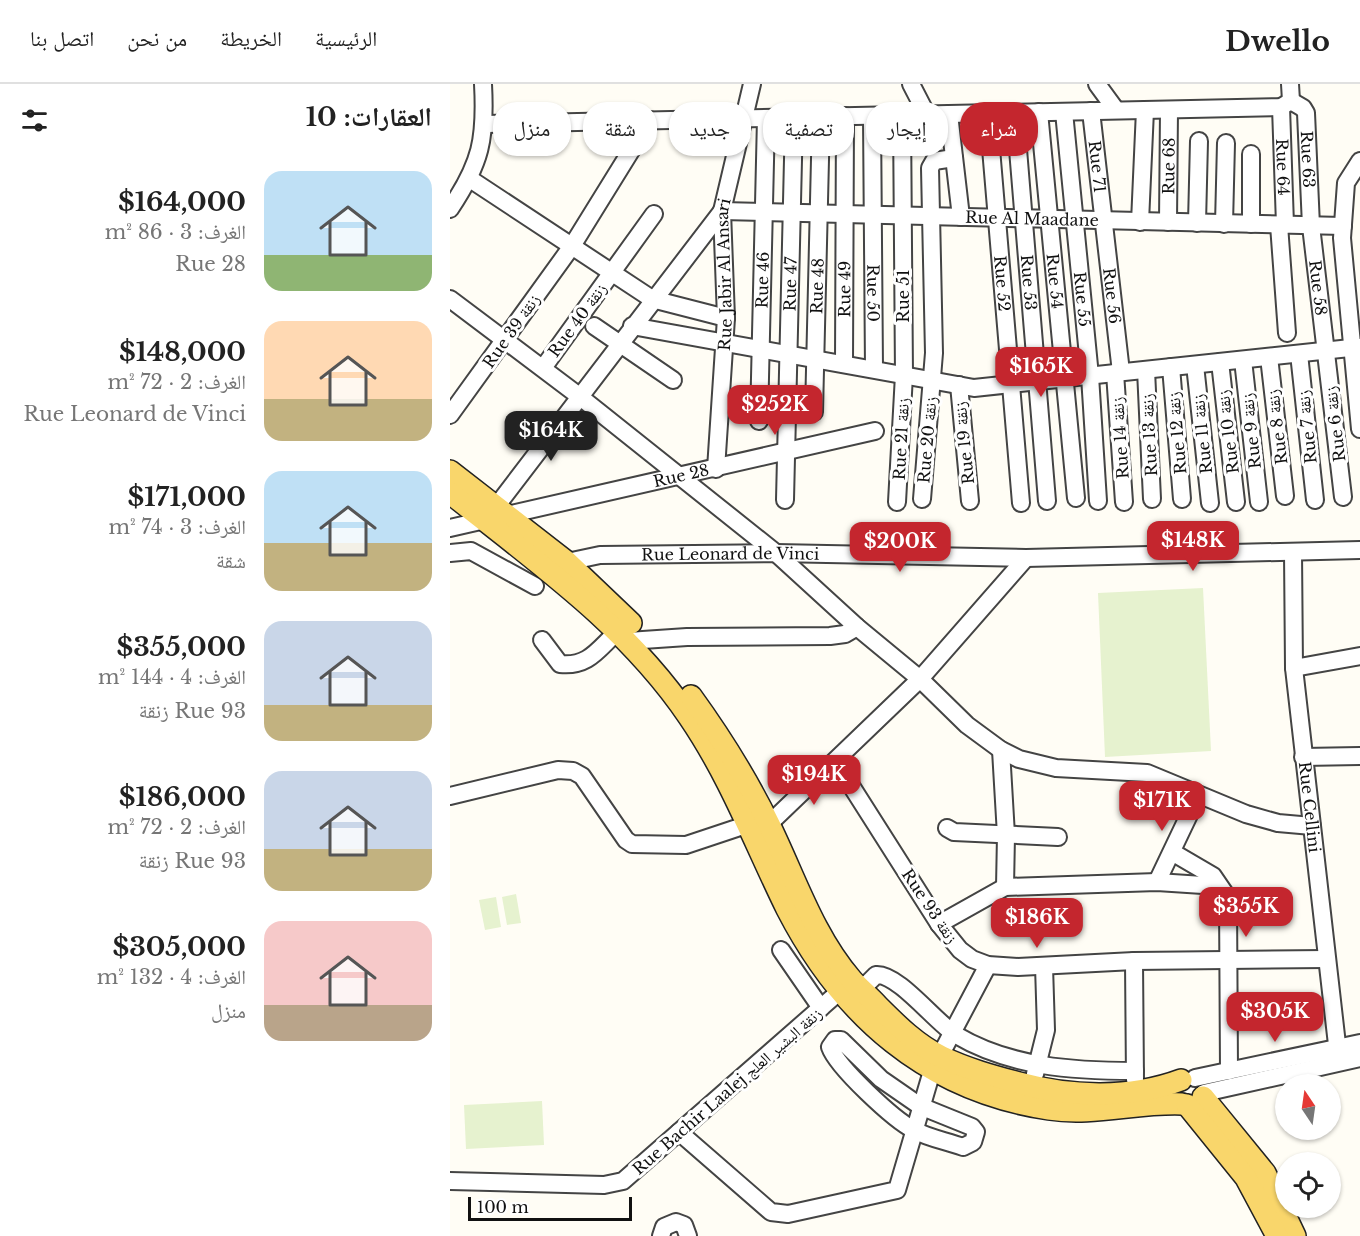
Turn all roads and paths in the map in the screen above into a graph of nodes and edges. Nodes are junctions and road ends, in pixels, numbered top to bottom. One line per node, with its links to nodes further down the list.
1 (483, 84): 17 (street)
2 (752, 84): 6 (street, Rue Jabir Al Ansari)
3 (910, 84): 7 (street)
4 (1097, 84): 8 (street)
5 (1287, 97): 10 (street); 55 (street, Rue 64); 56 (street, Rue 63)
6 (748, 102)
7 (920, 102)
8 (1116, 110): 9 (street); 11 (street)
9 (1145, 110): 10 (street); 50 (street)
10 (1169, 110): 51 (street, Rue 68)
11 (1091, 111): 13 (street); 49 (street, Rue 71)
12 (1039, 112): 13 (street); 47 (street, Rue 54)
13 (1064, 112): 48 (street, Rue 55)
14 (950, 114): 15 (street); 31 (street)
15 (960, 114)
16 (583, 121): 17 (street)
17 (485, 123): 33 (street)
18 (1198, 141): 52 (street)
19 (1226, 143): 53 (street)
20 (1251, 154): 54 (street)
21 (628, 156): 58 (street, Rue 39 زنقة)
22 (736, 156): 35 (street, Rue Jabir Al Ansari)
23 (765, 156): 36 (street, Rue 46)
24 (793, 156): 37 (street, Rue 47)
25 (820, 156): 39 (street, Rue 48)
26 (845, 156): 40 (street, Rue 49)
27 (872, 156): 41 (street, Rue 50)
28 (902, 156): 42 (street, Rue 51)
29 (992, 156): 45 (street, Rue 52)
30 (1019, 156): 46 (street, Rue 53)
31 (954, 158): 43 (street, Rue 20 زنقة); 44 (street)
32 (1360, 161): 57 (street)
33 (470, 179): 34 (street); 58 (street)
34 (450, 209)
35 (722, 211): 36 (street, Rue Al Maadane); 61 (street); 62 (street, Rue Jabir Al Ansari)
36 (764, 213): 37 (street, Rue Al Maadane); 69 (street, Rue 46)
37 (792, 213): 39 (street, Rue Al Maadane); 72 (street, Rue 47)
38 (654, 214): 59 (street, Rue 40 زنقة)
39 (818, 214): 40 (street, Rue Al Maadane); 75 (street, Rue 48)
40 (845, 215): 41 (street, Rue Al Maadane); 78 (street, Rue 49)
41 (873, 216): 42 (street, Rue Al Maadane); 82 (street, Rue 50)
42 (903, 216): 43 (street, Rue Al Maadane); 85 (street, Rue 51)
43 (931, 217): 44 (street, Rue Al Maadane); 89 (street, Rue 20 زنقة)
44 (961, 218): 45 (street, Rue Al Maadane)
45 (997, 218): 46 (street, Rue Al Maadane); 91 (street, Rue 52)
46 (1024, 219): 47 (street, Rue Al Maadane); 90 (street, Rue 53)
47 (1049, 219): 48 (street, Rue Al Maadane); 87 (street, Rue 54)
48 (1074, 220): 49 (street, Rue Al Maadane); 86 (street, Rue 55)
49 (1104, 221): 50 (street, Rue Al Maadane); 84 (street, Rue 56)
50 (1140, 222): 51 (street, Rue Al Maadane)
51 (1168, 222): 52 (street, Rue Al Maadane)
52 (1197, 223): 53 (street, Rue Al Maadane)
53 (1224, 224): 54 (street, Rue Al Maadane)
54 (1251, 224): 55 (street, Rue Al Maadane)
55 (1282, 225): 56 (street, Rue Al Maadane); 65 (street, Rue 64)
56 (1311, 226): 57 (street, Rue Al Maadane); 71 (street, Rue 58)
57 (1343, 226): 70 (street)
58 (572, 246): 59 (street); 66 (street, Rue 39 زنقة)
59 (612, 272): 61 (street); 81 (street, Rue 40 زنقة)
60 (450, 299): 66 (street)
61 (652, 299): 62 (street); 64 (street)
62 (726, 318): 67 (street, Rue Jabir Al Ansari)
63 (594, 326): 68 (street)
64 (632, 326): 67 (street); 68 (street)
65 (1287, 333)
66 (504, 341): 81 (street); 95 (street, Rue 39 زنقة)
67 (725, 342): 69 (street); 100 (street, Rue Jabir Al Ansari)
68 (618, 344): 88 (street); 93 (street)
69 (760, 348): 72 (street); 96 (street, Rue 46)
70 (1356, 348): 71 (street); 97 (street)
71 (1326, 351): 73 (street); 105 (street, Rue 6 زنقة)
72 (788, 354): 75 (street); 99 (street, Rue 47)
73 (1299, 354): 74 (street); 111 (street, Rue 7 زنقة)
74 (1269, 357): 76 (street); 104 (street, Rue 8 زنقة)
75 (815, 358): 78 (street); 94 (street, Rue 48)
76 (1243, 360): 77 (street); 118 (street, Rue 9 زنقة)
77 (1220, 362): 79 (street); 117 (street, Rue 10 زنقة)
78 (844, 364): 82 (street)
79 (1194, 365): 80 (street); 120 (street, Rue 11 زنقة)
80 (1172, 367): 83 (street); 109 (street, Rue 12 زنقة)
81 (543, 368): 93 (street)
82 (874, 369): 85 (street)
83 (1146, 370): 84 (street); 108 (street, Rue 13 زنقة)
84 (1118, 373): 86 (street); 116 (street, Rue 14 زنقة)
85 (904, 375): 89 (street); 115 (street, Rue 21 زنقة)
86 (1090, 376): 87 (street); 114 (street, Rue 55)
87 (1064, 379): 90 (street); 106 (street, Rue 54)
88 (673, 380)
89 (932, 380): 92 (street); 107 (street, Rue 20 زنقة)
90 (1037, 381): 91 (street); 113 (street, Rue 53)
91 (1011, 384): 92 (street); 119 (street, Rue 52)
92 (959, 385): 112 (street, Rue 19 زنقة)
93 (579, 396): 102 (street); 121 (street)
94 (814, 412)
95 (450, 415)
96 (759, 421)
97 (1360, 429)
98 (875, 431): 99 (street, Rue 28)
99 (786, 451): 100 (street, Rue 28); 110 (street, Rue 47)
100 (716, 469): 102 (street, Rue 28)
101 (450, 471): 121 (main road)
102 (683, 477): 121 (street, Rue 28); 126 (street)
103 (450, 493): 121 (main road)
104 (1286, 496)
105 (1343, 497)
106 (1076, 498)
107 (922, 499)
108 (1152, 499)
109 (1182, 499)
110 (785, 500)
111 (1316, 500)
112 (970, 501)
113 (1047, 501)
114 (1098, 501)
115 (897, 502)
116 (1124, 502)
117 (1236, 502)
118 (1260, 502)
119 (1021, 503)
120 (1210, 503)
121 (497, 515): 122 (street, Rue 28); 128 (main road); 131 (main road)
122 (450, 528)
123 (451, 549): 129 (street)
124 (1360, 550): 125 (street, Rue Leonard de Vinci)
125 (1293, 552): 127 (street, Rue Leonard de Vinci); 134 (street, Rue Cellini)
126 (776, 553): 127 (street, Rue Leonard de Vinci); 128 (street, Rue Leonard de Vinci); 130 (street)
127 (1026, 558): 135 (street)
128 (567, 562): 131 (main road)
129 (535, 586)
130 (857, 627): 131 (street); 135 (street)
131 (630, 637): 132 (street); 142 (main road)
132 (542, 640)
133 (1360, 656): 134 (street)
134 (1294, 668): 138 (street, Rue Cellini)
135 (920, 680): 136 (street); 139 (street)
136 (1001, 750): 141 (street); 145 (street)
137 (1360, 756): 138 (street)
138 (1304, 757): 143 (street, Rue Cellini)
139 (836, 762): 142 (street); 151 (street, Rue 93 زنقة)
140 (450, 796): 142 (street)
141 (1198, 796): 143 (street); 147 (street)
142 (759, 824): 158 (main road)
143 (1312, 826): 154 (street, Rue Cellini)
144 (947, 828): 145 (street)
145 (1006, 835): 146 (street); 150 (street)
146 (1058, 837)
147 (1172, 852): 148 (street); 149 (street)
148 (1157, 882): 149 (street); 150 (street)
149 (1218, 886): 153 (street)
150 (1005, 887): 151 (street)
151 (939, 924): 156 (street, Rue 93 زنقة)
152 (781, 950): 159 (street)
153 (1228, 958): 154 (street, Rue 93 زنقة); 155 (street, Rue 93 زنقة); 166 (street)
154 (1326, 959): 162 (street, Rue Cellini)
155 (1134, 961): 157 (street, Rue 93 زنقة); 167 (street)
156 (988, 964): 157 (street, Rue 93 زنقة); 160 (street)
157 (1044, 966): 165 (street)
158 (851, 987): 159 (street, Rue Bachir Laalej زنقة البشير العلج); 160 (street, Rue Bachir Laalej زنقة البشير العلج); 164 (main road)
159 (821, 1008): 172 (street, Rue Bachir Laalej زنقة البشير العلج)
160 (954, 1033): 164 (street); 165 (street)
161 (1360, 1043): 162 (street)
162 (1338, 1055): 163 (street); 166 (street); 169 (street)
163 (1360, 1058)
164 (937, 1064): 168 (main road); 169 (main road); 170 (street)
165 (1038, 1066): 167 (street); 168 (street)
166 (1229, 1071): 169 (street)
167 (1135, 1081): 168 (main road); 169 (main road)
168 (1030, 1086)
169 (1192, 1093): 176 (main road); 177 (main road)
170 (920, 1106): 171 (street); 171 (street); 171 (street)
171 (913, 1130): 172 (street)
172 (679, 1132): 173 (street, Rue Bachir Laalej زنقة البشير العلج)
173 (450, 1181)
174 (661, 1236): 175 (street)
175 (688, 1236)
176 (1276, 1236)
177 (1295, 1236)

